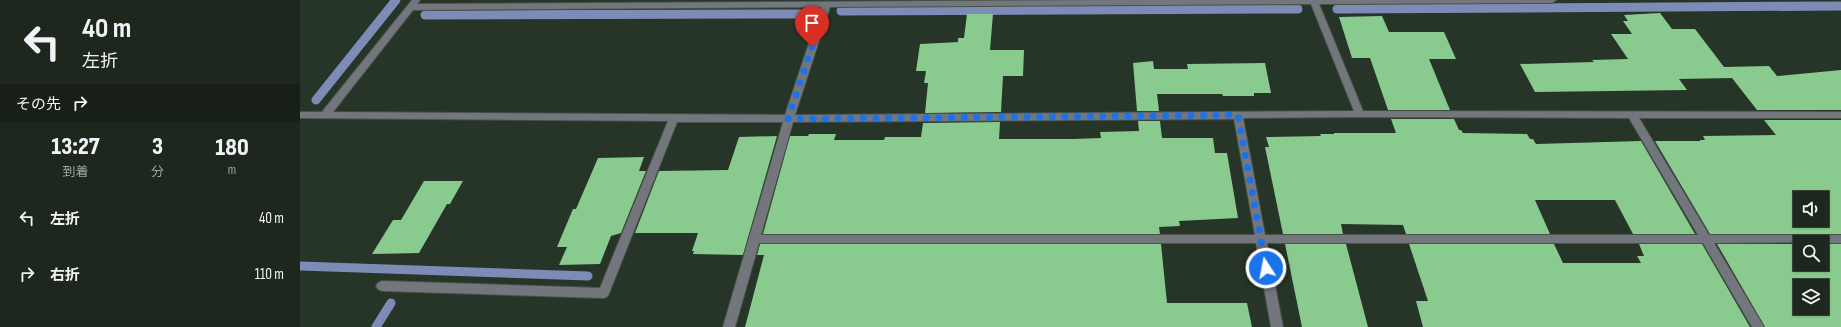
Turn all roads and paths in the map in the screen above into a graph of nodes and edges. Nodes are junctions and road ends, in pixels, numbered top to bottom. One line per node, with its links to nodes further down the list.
1 (1552, 0): 3 (street)
2 (1222, 1): 3 (street); 5 (street)
3 (1314, 1): 6 (street)
4 (413, 4): 5 (street); 8 (street)
5 (826, 4): 13 (street)
6 (1360, 114): 9 (street); 11 (street)
7 (300, 115): 8 (street)
8 (326, 115): 12 (street)
9 (1238, 115): 13 (street); 16 (street)
10 (1841, 115): 11 (street)
11 (1632, 116): 17 (street)
12 (674, 118): 13 (street); 18 (street)
13 (788, 119): 15 (street)
14 (1841, 238): 17 (street)
15 (755, 239): 16 (street); 19 (street)
16 (1261, 239): 17 (street); 20 (street)
17 (1706, 239): 21 (street)
18 (382, 286)
19 (729, 327)
20 (1277, 327)
21 (1758, 327)

